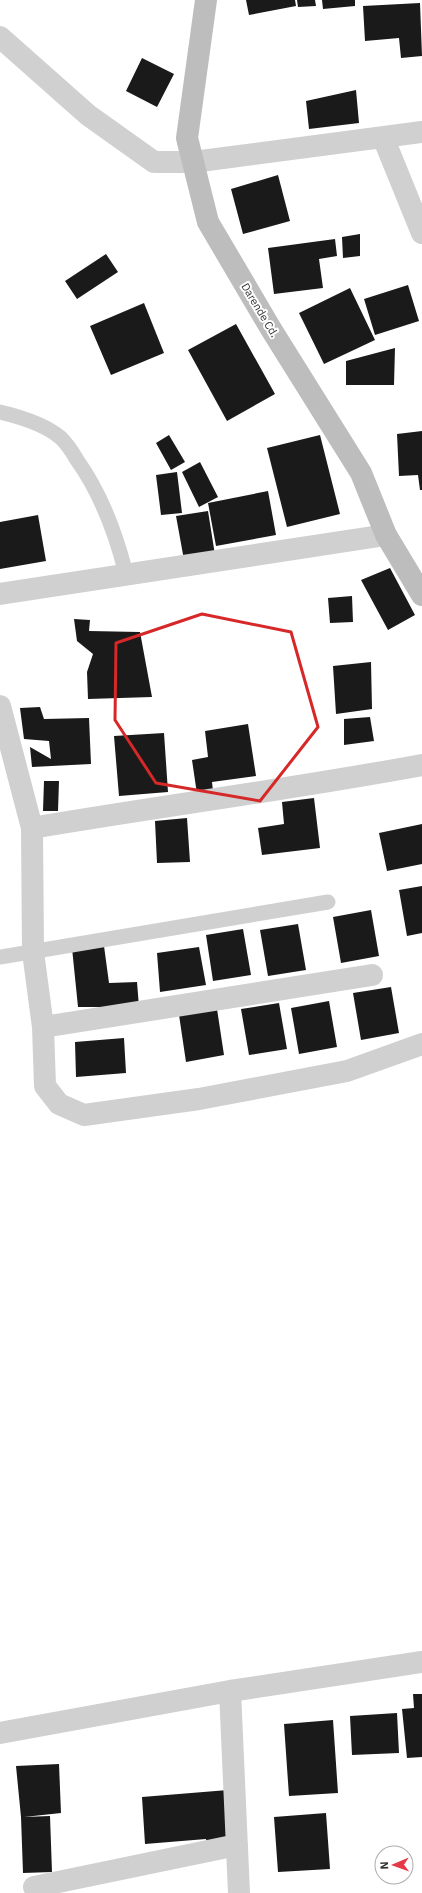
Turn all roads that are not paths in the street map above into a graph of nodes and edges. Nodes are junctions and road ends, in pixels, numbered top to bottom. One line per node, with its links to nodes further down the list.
1 (206, 0): 5 (street, Darende Cd.)
2 (0, 36): 5 (street)
3 (422, 132): 4 (street)
4 (383, 137): 5 (street); 6 (street)
5 (193, 162): 8 (street, Darende Cd.)
6 (422, 233)
7 (0, 412): 9 (lane)
8 (386, 535): 9 (street); 10 (street, Darende Cd.)
9 (126, 574): 11 (street)
10 (421, 592)
11 (0, 594)
12 (0, 706): 14 (street)
13 (422, 765): 14 (street)
14 (32, 828): 16 (street)
15 (328, 902): 16 (lane)
16 (33, 952): 17 (lane); 19 (street)
17 (0, 958)
18 (372, 975): 19 (street)
19 (43, 1027): 20 (street)
20 (422, 1044)
21 (422, 1662): 22 (street)
22 (230, 1691): 23 (street); 24 (street)
23 (0, 1733)
24 (237, 1845): 25 (street); 26 (street)
25 (34, 1887)
26 (239, 1893)

